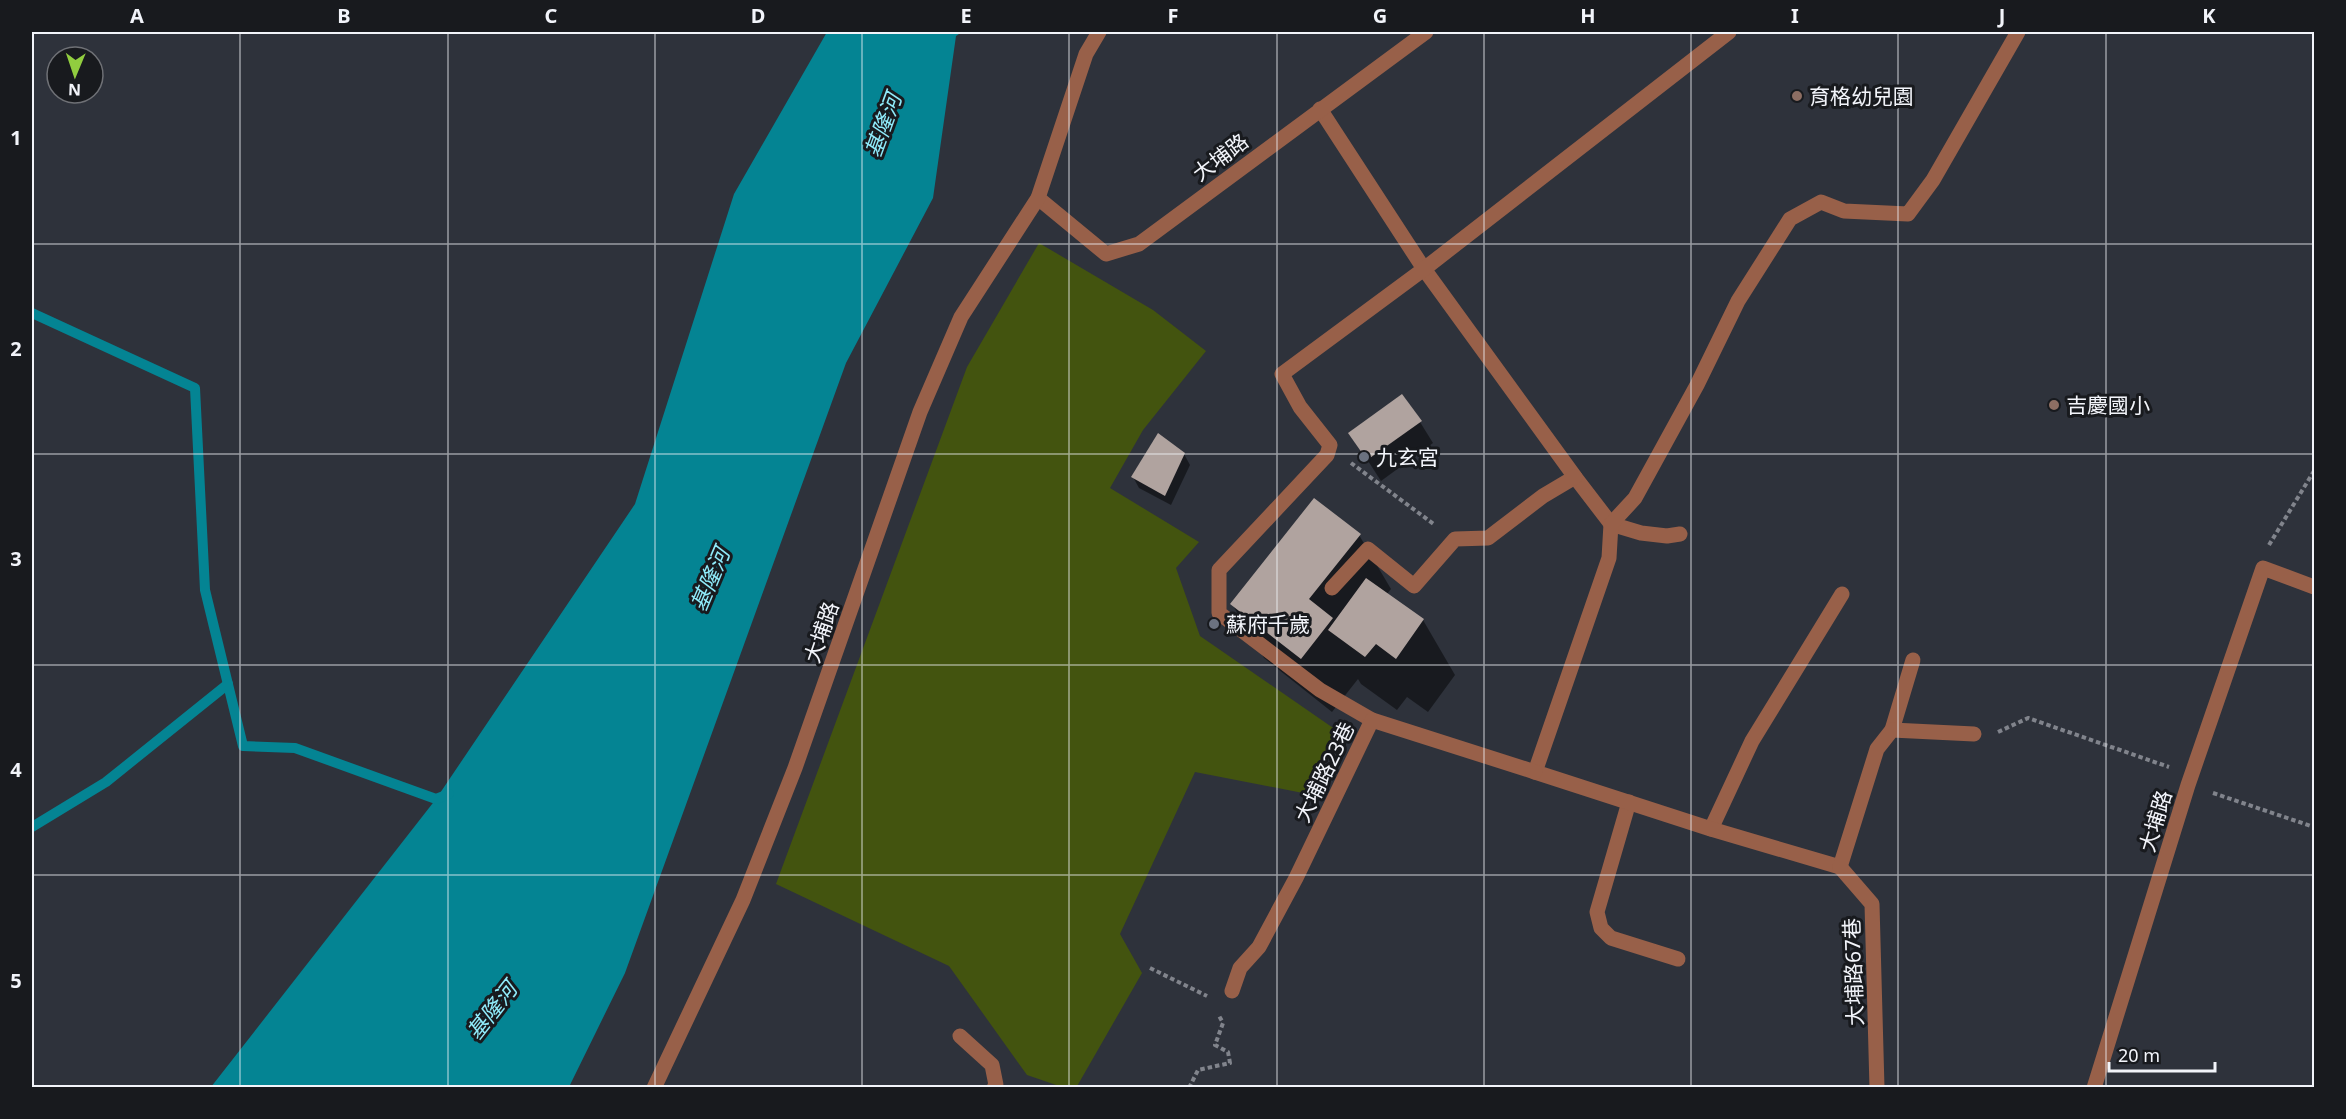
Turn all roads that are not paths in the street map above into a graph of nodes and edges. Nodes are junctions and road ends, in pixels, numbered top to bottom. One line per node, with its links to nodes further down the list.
1 (1099, 32): 6 (street, 大埔路)
2 (1426, 32): 5 (street, 大埔路)
3 (1729, 32): 7 (street)
4 (2018, 32): 9 (street)
5 (1320, 109): 6 (street, 大埔路); 7 (street)
6 (1038, 198): 25 (street, 大埔路)
7 (1424, 268): 8 (street); 15 (street)
8 (1575, 477): 9 (street); 12 (street)
9 (1611, 524): 10 (street); 18 (street)
10 (1680, 534)
11 (2314, 587): 28 (street, 大埔路)
12 (1332, 588)
13 (1842, 594): 20 (street)
14 (1913, 660): 16 (street)
15 (1372, 720): 18 (street, 大埔路23巷); 23 (street, 大埔路23巷)
16 (1892, 730): 17 (street); 21 (street)
17 (1974, 734)
18 (1535, 772): 19 (street, 大埔路23巷)
19 (1629, 802): 20 (street, 大埔路23巷); 22 (street)
20 (1711, 829): 21 (street, 大埔路23巷)
21 (1840, 867): 27 (street, 大埔路67巷)
22 (1678, 959)
23 (1232, 991)
24 (960, 1036): 26 (street)
25 (654, 1088)
26 (994, 1088)
27 (1877, 1088)
28 (2094, 1088)

